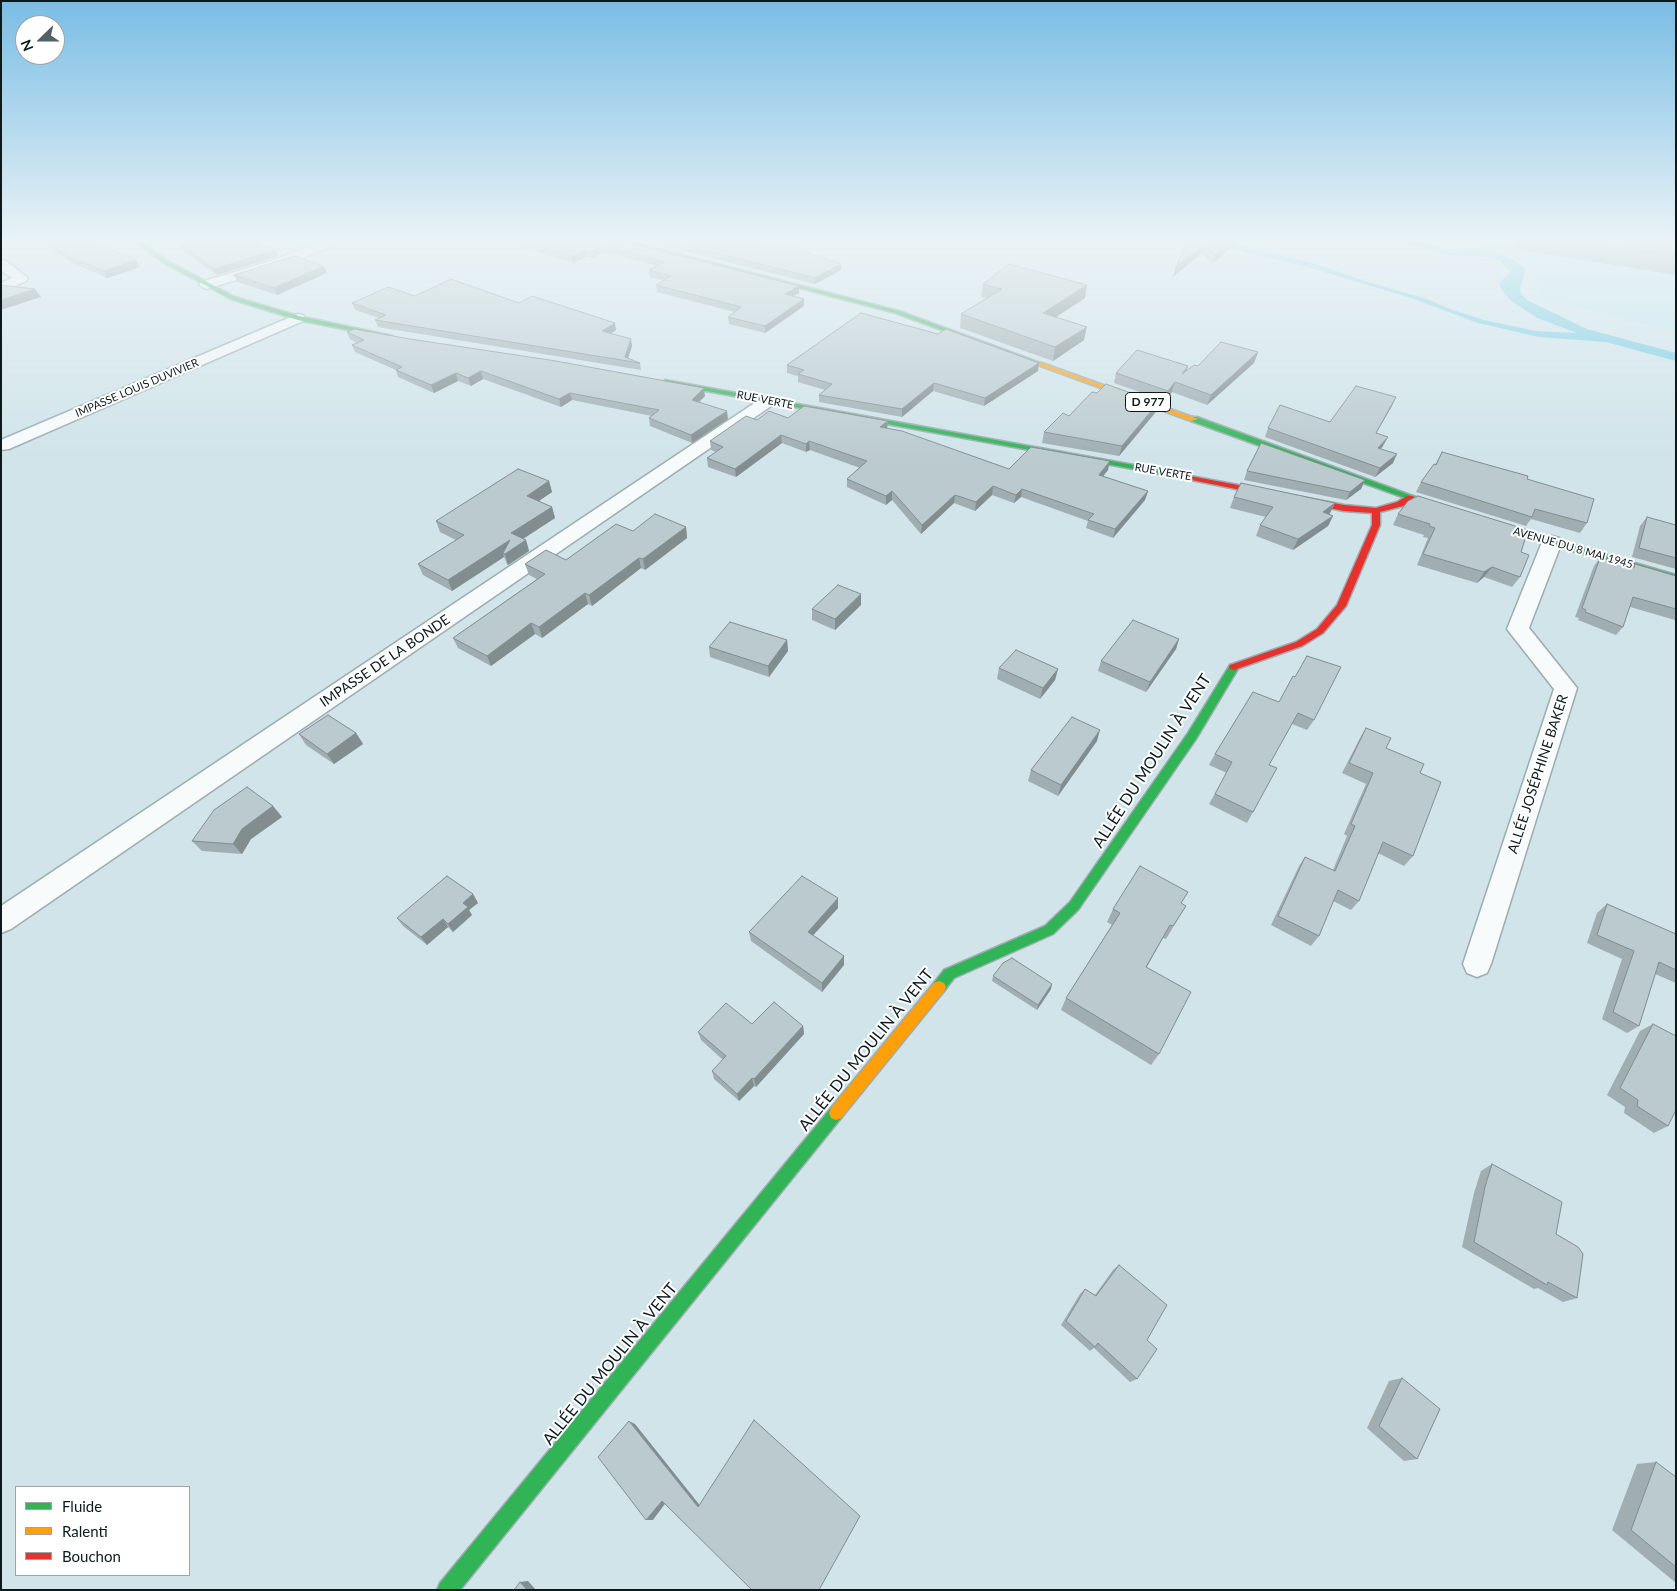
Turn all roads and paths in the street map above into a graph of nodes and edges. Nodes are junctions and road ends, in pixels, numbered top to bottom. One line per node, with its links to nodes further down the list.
1 (283, 313): 3 (street)
2 (900, 313): 8 (street, D 977)
3 (298, 318): 4 (street); 7 (street, IMPASSE LOUIS DUVIVIER)
4 (403, 338)
5 (658, 380): 6 (street, RUE VERTE)
6 (768, 401): 9 (street, RUE VERTE); 14 (street, IMPASSE DE LA BONDE)
7 (3, 445)
8 (1410, 498): 9 (street, RUE VERTE); 10 (street, D 977)
9 (1376, 511): 16 (street, ALLÉE DU MOULIN À VENT)
10 (1460, 515)
11 (1477, 520): 12 (street, AVENUE DU 8 MAI 1945)
12 (1552, 542): 13 (street, AVENUE DU 8 MAI 1945); 15 (street, ALLÉE JOSÉPHINE BAKER)
13 (1676, 578)
14 (1, 921)
15 (1476, 964)
16 (447, 1590)

